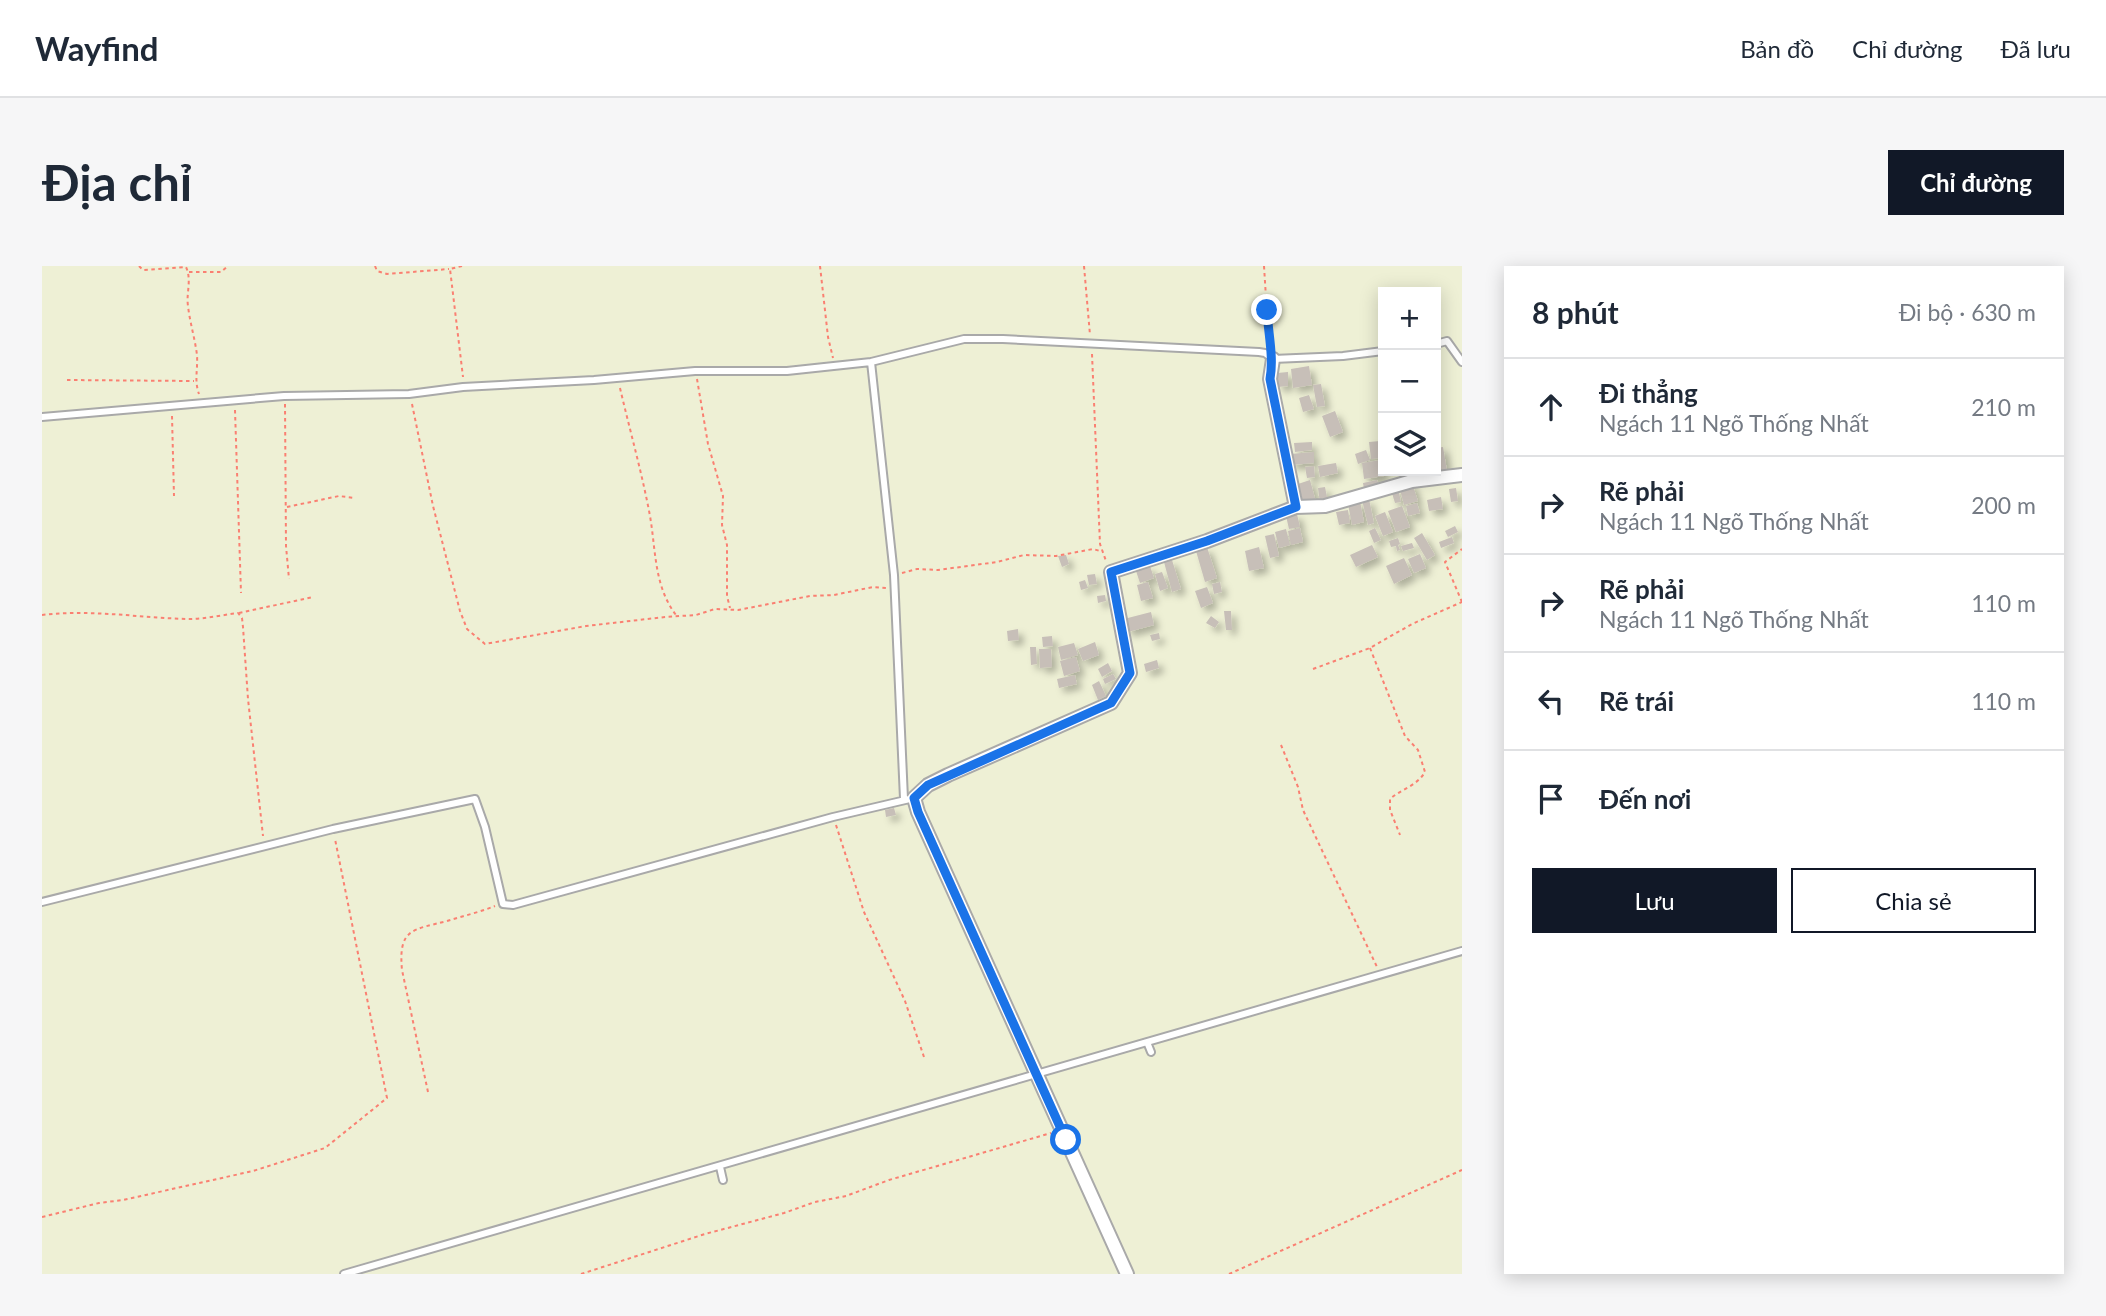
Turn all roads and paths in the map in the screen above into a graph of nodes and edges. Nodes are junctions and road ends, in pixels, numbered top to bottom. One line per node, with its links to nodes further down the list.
1 (139, 266): 9 (path)
2 (228, 266): 9 (path)
3 (374, 266): 8 (path)
4 (462, 266): 8 (path)
5 (820, 266): 16 (path)
6 (1084, 266): 11 (path)
7 (1264, 266): 13 (path)
8 (450, 269): 21 (path)
9 (188, 273): 20 (path)
10 (1441, 343): 15 (lane)
11 (1091, 344): 13 (lane); 14 (lane); 34 (path)
12 (1378, 352): 13 (lane)
13 (1273, 359): 31 (street)
14 (871, 362): 16 (lane); 36 (lane)
15 (1462, 362)
16 (835, 366): 17 (lane)
17 (695, 371): 18 (lane); 42 (path)
18 (618, 377): 21 (lane); 45 (path)
19 (67, 380): 20 (path)
20 (195, 381): 25 (path)
21 (463, 387): 22 (lane)
22 (409, 394): 23 (lane); 45 (path)
23 (284, 396): 24 (lane); 32 (path)
24 (234, 402): 25 (lane); 39 (path)
25 (200, 405): 26 (lane)
26 (172, 408): 27 (lane); 29 (path)
27 (42, 417)
28 (1462, 475): 31 (street)
29 (174, 496)
30 (354, 498): 32 (path)
31 (1296, 507): 35 (street)
32 (286, 508): 37 (path)
33 (1462, 549): 41 (path)
34 (1102, 552): 35 (path); 36 (path)
35 (1111, 572): 49 (street)
36 (894, 575): 38 (lane)
37 (289, 579)
38 (894, 589): 42 (path); 49 (lane)
39 (241, 593)
40 (313, 597): 43 (path)
41 (1462, 602): 46 (path)
42 (730, 609): 45 (path)
43 (238, 613): 44 (path); 53 (path)
44 (42, 614)
45 (677, 616)
46 (1370, 648): 47 (path); 52 (path)
47 (1313, 669)
48 (1281, 745): 57 (path)
49 (909, 799): 50 (lane); 61 (street)
50 (834, 817): 55 (lane); 60 (path)
51 (333, 829): 53 (lane); 55 (lane); 67 (path)
52 (1399, 835)
53 (265, 847): 54 (lane)
54 (42, 902)
55 (503, 904): 62 (path)
56 (1462, 951): 57 (lane)
57 (1377, 975): 58 (lane)
58 (1147, 1042): 59 (lane); 61 (lane)
59 (1151, 1052)
60 (925, 1060)
61 (1037, 1074): 63 (street); 64 (lane)
62 (428, 1092)
63 (1062, 1130): 71 (path); 72 (street)
64 (720, 1167): 66 (lane); 68 (lane)
65 (1462, 1170): 73 (path)
66 (723, 1181)
67 (42, 1217)
68 (379, 1264): 69 (lane); 70 (lane)
69 (344, 1274)
70 (382, 1274)
71 (581, 1274)
72 (1127, 1274)
73 (1228, 1274)

